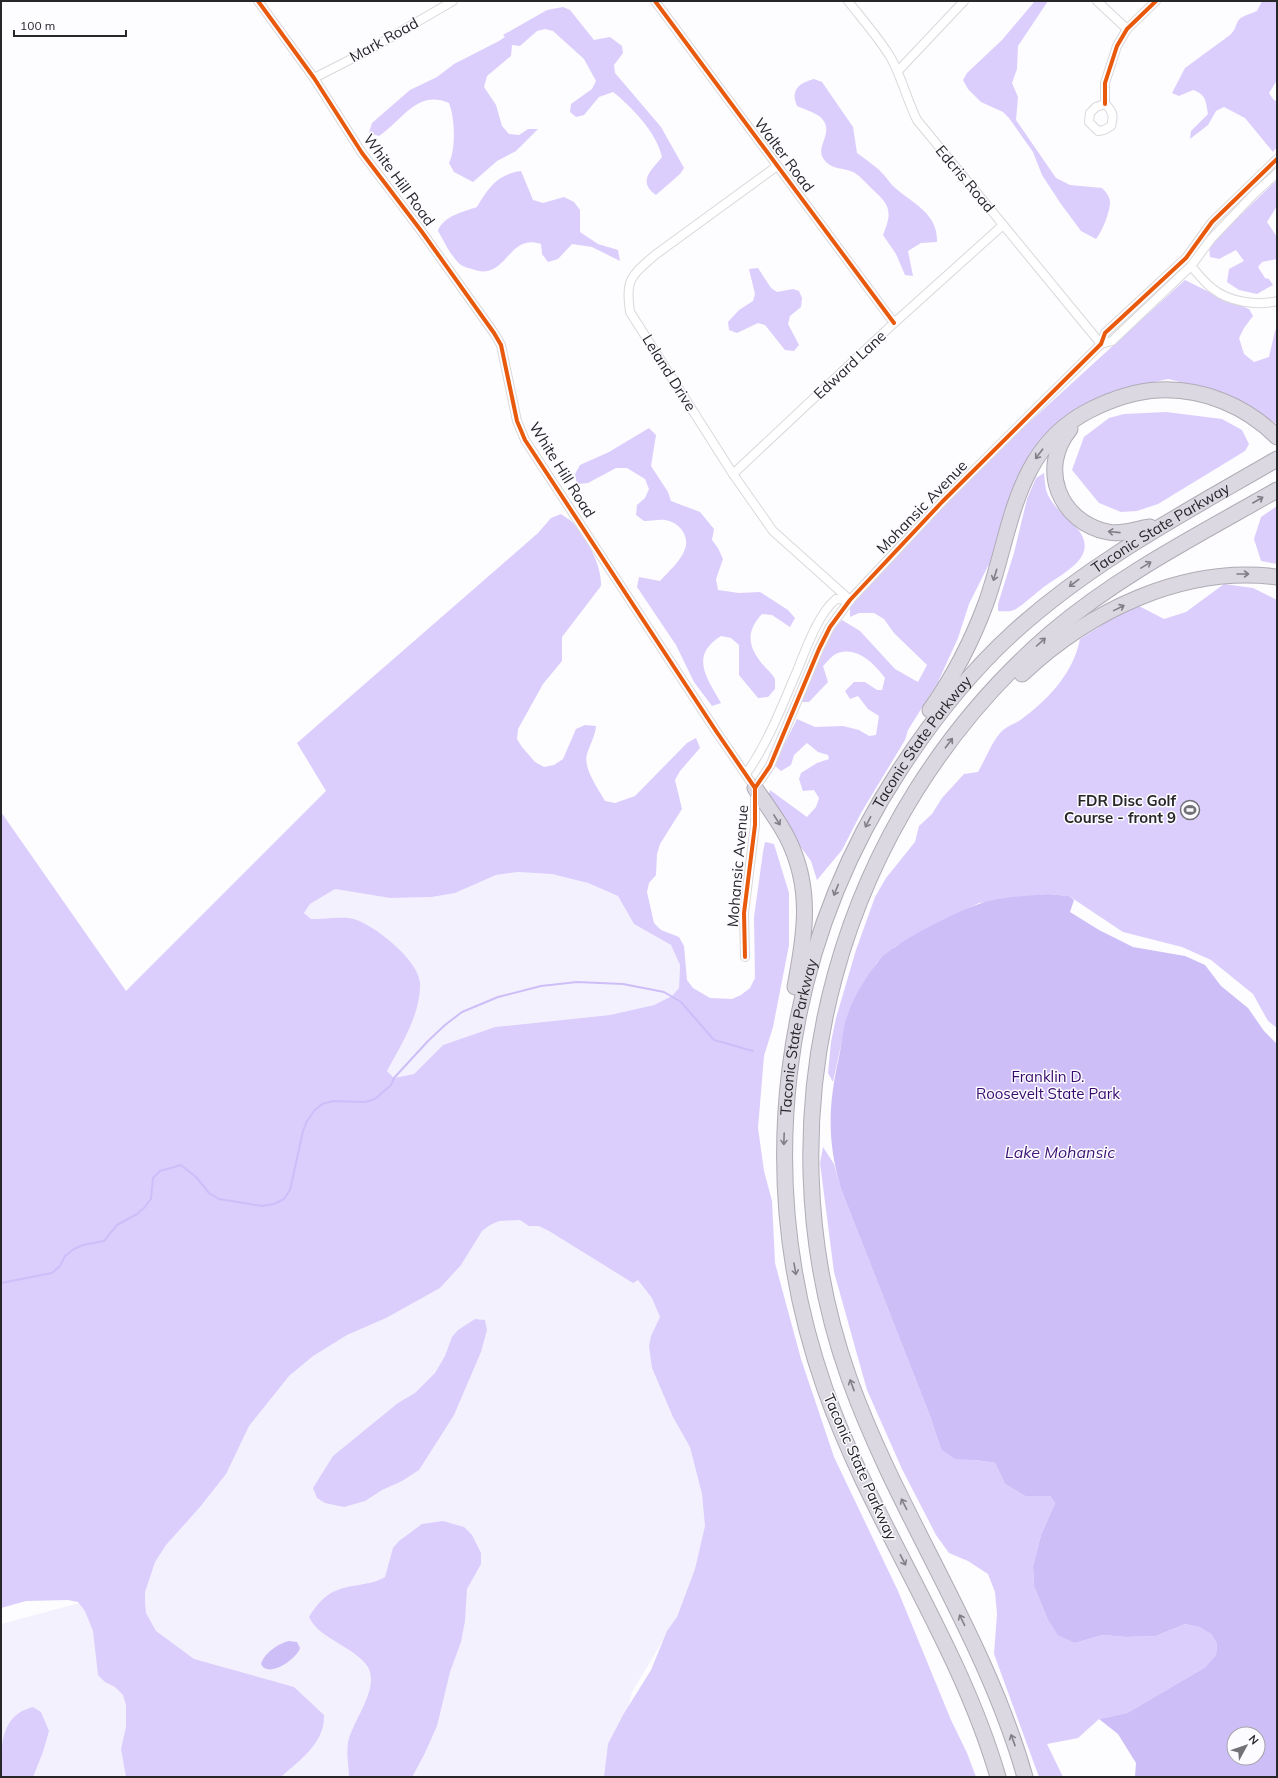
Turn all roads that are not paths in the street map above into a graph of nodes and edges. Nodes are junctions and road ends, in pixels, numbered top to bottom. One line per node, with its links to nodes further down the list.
1 (258, 1): 10 (street, White Hill Road)
2 (453, 1): 10 (street, Mark Road)
3 (655, 1): 13 (street, Walter Road)
4 (848, 1): 9 (street, Edcris Road)
5 (964, 1): 9 (street)
6 (1097, 1): 8 (street)
7 (1156, 1): 8 (street)
8 (1127, 29): 11 (street)
9 (898, 71): 15 (street, Edcris Road)
10 (314, 78): 30 (street, White Hill Road)
11 (1105, 104)
12 (1277, 159): 19 (street, Mohansic Avenue)
13 (777, 166): 18 (street, Walter Road); 23 (street, Leland Drive)
14 (1277, 173): 16 (street, Mohansic Avenue)
15 (1003, 225): 18 (street, Edward Lane); 19 (street, Edcris Road)
16 (1191, 266): 17 (street); 19 (street, Mohansic Avenue)
17 (1277, 301)
18 (894, 323): 23 (street, Edward Lane)
19 (1101, 344): 27 (street, Mohansic Avenue)
20 (1089, 410): 21 (highway); 25 (highway, one-way to 20); 29 (highway, one-way to 29)
21 (1277, 437)
22 (1274, 461): 25 (highway, Taconic State Parkway)
23 (733, 474): 27 (street, Leland Drive)
24 (1277, 490): 28 (highway, Taconic State Parkway, one-way to 24)
25 (1166, 525): 29 (highway, Taconic State Parkway, one-way to 29)
26 (1277, 576): 28 (highway, one-way to 26)
27 (850, 600): 30 (street); 31 (street, Mohansic Avenue)
28 (994, 689): 35 (highway, Taconic State Parkway, one-way to 28)
29 (903, 765): 33 (highway, Taconic State Parkway, one-way to 33)
30 (746, 774): 31 (street, White Hill Road)
31 (755, 788): 32 (street, Mohansic Avenue); 33 (highway, one-way to 33)
32 (745, 957)
33 (787, 1092): 34 (highway, Taconic State Parkway, one-way to 34)
34 (998, 1777)
35 (1025, 1777)

